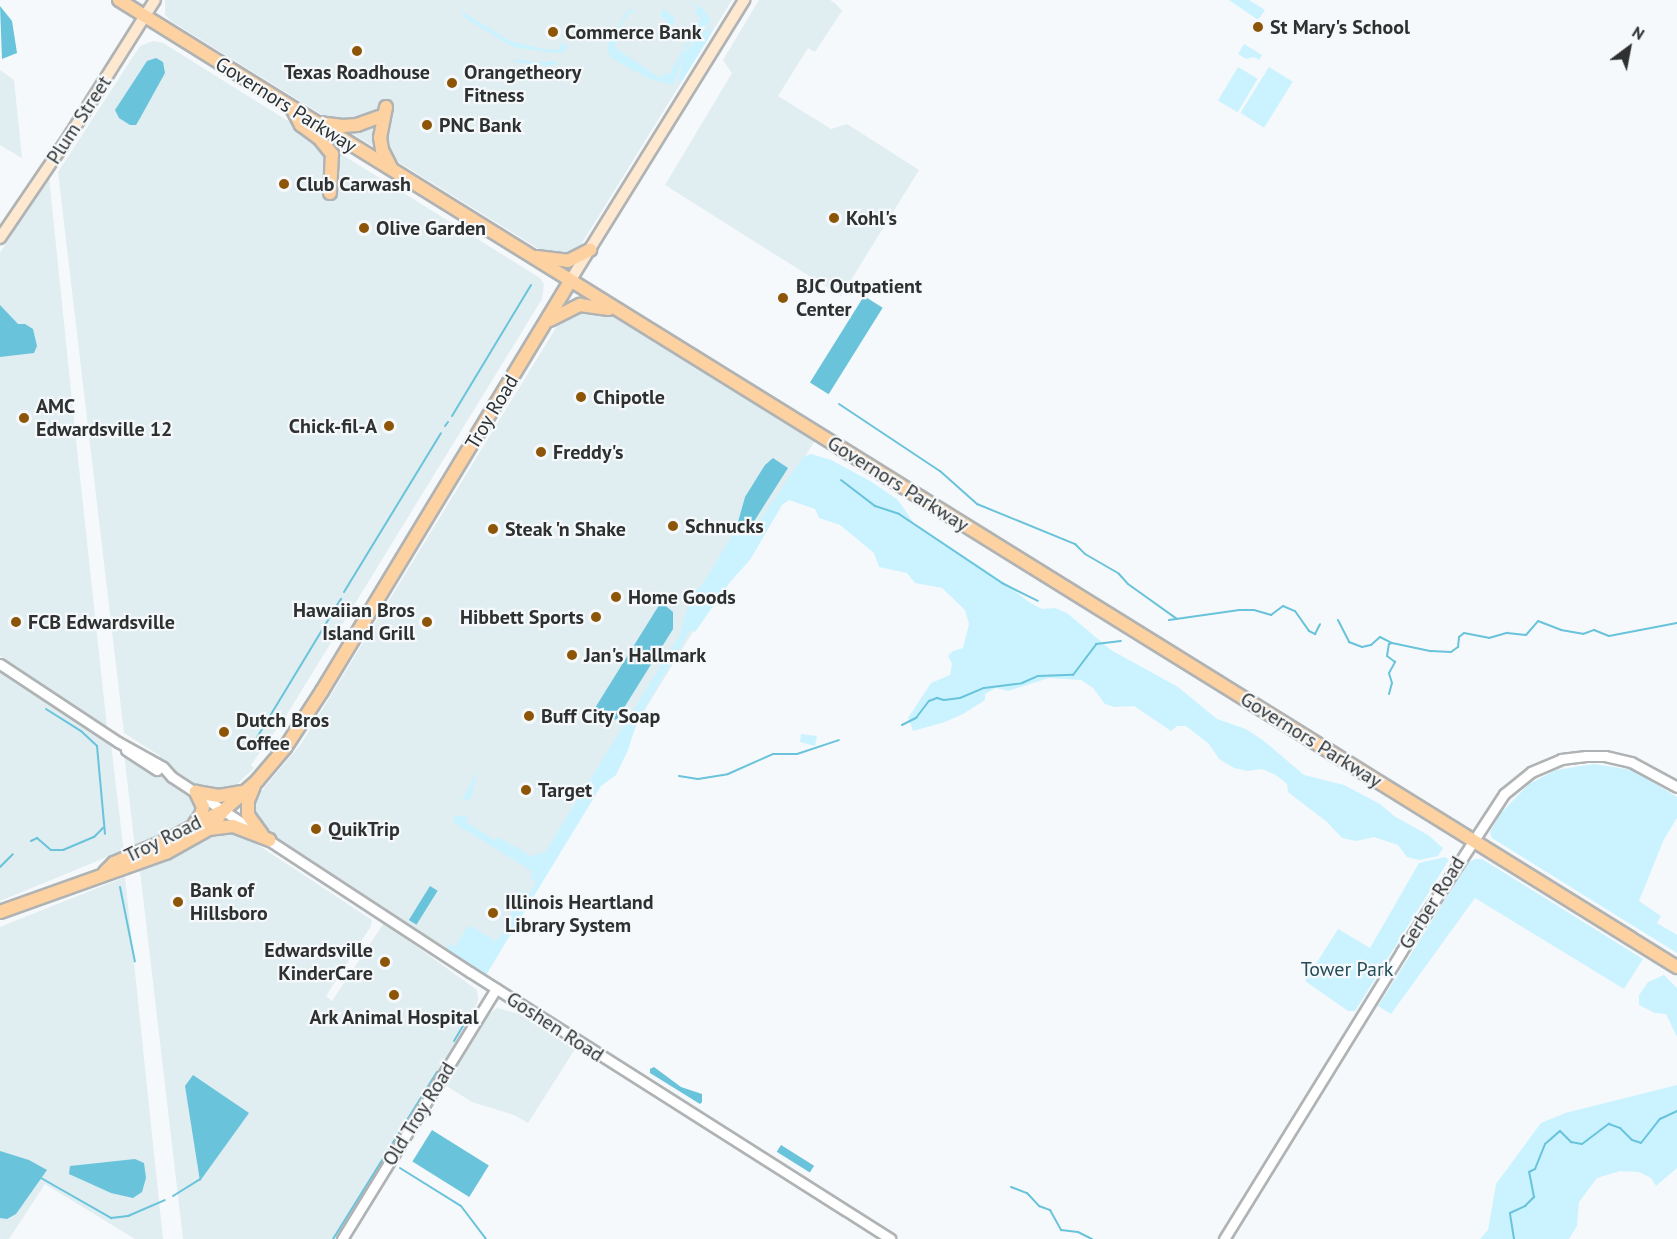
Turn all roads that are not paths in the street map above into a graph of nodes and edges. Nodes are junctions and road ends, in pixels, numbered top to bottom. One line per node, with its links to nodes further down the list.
1 (119, 0): 4 (main road, Governors Parkway)
2 (154, 0): 4 (main road, Plum Street)
3 (744, 0): 10 (main road, Troy Road)
4 (145, 16): 5 (main road, Governors Parkway); 9 (main road, Plum Street)
5 (293, 109): 6 (main road, Governors Parkway); 8 (main road)
6 (314, 122): 7 (main road, Governors Parkway); 7 (main road)
7 (393, 172): 11 (main road, Governors Parkway)
8 (330, 193)
9 (0, 238)
10 (590, 250): 11 (main road); 12 (main road, Troy Road)
11 (530, 256): 12 (main road, Governors Parkway)
12 (570, 281): 13 (main road, Governors Parkway); 14 (main road, Troy Road)
13 (618, 311): 14 (main road); 23 (main road, Governors Parkway)
14 (546, 322): 16 (main road, Troy Road)
15 (0, 663): 18 (street, Goshen Road)
16 (252, 786): 18 (main road); 19 (main road, Troy Road); 22 (main road)
17 (1677, 787): 23 (street, Gerber Road)
18 (196, 792): 19 (street, Goshen Road); 20 (main road)
19 (224, 810): 20 (main road, Troy Road); 21 (main road, Troy Road); 22 (street, Goshen Road)
20 (192, 827): 24 (main road, Troy Road)
21 (209, 829): 22 (main road); 24 (main road, Troy Road)
22 (267, 839): 27 (street, Goshen Road)
23 (1472, 840): 26 (main road, Governors Parkway); 30 (street, Gerber Road)
24 (105, 872): 25 (main road, Troy Road)
25 (0, 912)
26 (1677, 967)
27 (496, 989): 28 (street, Old Troy Road); 29 (street, Goshen Road)
28 (342, 1239)
29 (890, 1239)
30 (1224, 1239)

